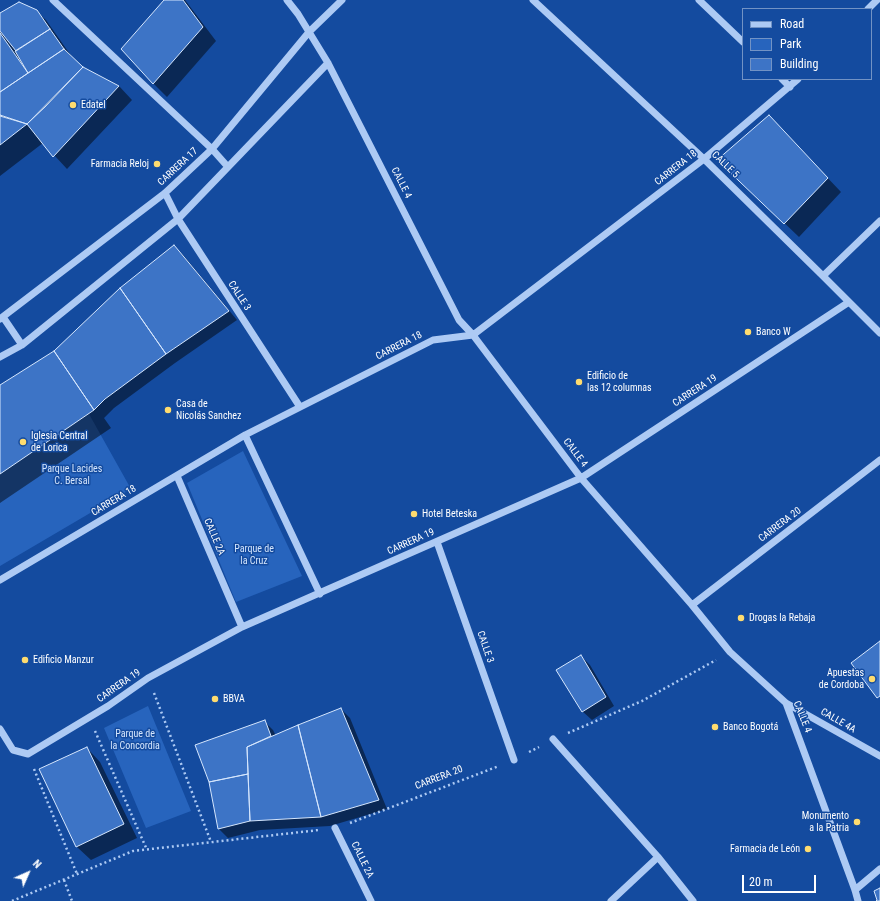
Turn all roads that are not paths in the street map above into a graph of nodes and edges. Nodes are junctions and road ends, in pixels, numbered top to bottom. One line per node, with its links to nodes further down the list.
1 (53, 0): 14 (street)
2 (287, 0): 8 (street, CALLE 4)
3 (342, 0): 8 (street, CARRERA 17)
4 (533, 0): 15 (street, CALLE 5)
5 (699, 0): 9 (street)
6 (877, 0): 7 (street)
7 (869, 8)
8 (309, 32): 10 (street, CALLE 4); 14 (street, CARRERA 17)
9 (742, 41)
10 (328, 63): 16 (street); 24 (street, CALLE 4)
11 (783, 80): 13 (street)
12 (797, 80): 13 (street, CARRERA 18)
13 (790, 87): 15 (street, CARRERA 18)
14 (212, 150): 16 (street); 17 (street, CARRERA 17)
15 (704, 159): 20 (street, CALLE 5); 24 (street, CARRERA 18)
16 (228, 167): 18 (street)
17 (165, 193): 18 (street, CALLE 3); 22 (street, CARRERA 17)
18 (178, 219): 25 (street); 27 (street, CALLE 3)
19 (880, 221): 20 (street)
20 (824, 276): 21 (street, CALLE 5)
21 (850, 302): 23 (street, CALLE 5); 31 (street, CARRERA 19)
22 (1, 318): 25 (street)
23 (880, 333)
24 (473, 335): 27 (street, CARRERA 18); 31 (street, CALLE 4)
25 (22, 345): 26 (street)
26 (0, 357)
27 (300, 407): 28 (street, CARRERA 18)
28 (245, 435): 30 (street, CARRERA 18); 34 (street)
29 (880, 460): 35 (street, CARRERA 20)
30 (177, 476): 33 (street, CARRERA 18); 36 (street, CALLE 2A)
31 (581, 478): 32 (street, CARRERA 19); 35 (street, CALLE 4)
32 (437, 542): 34 (street, CARRERA 19); 41 (street, CALLE 3)
33 (0, 580)
34 (320, 594): 36 (street, CARRERA 19)
35 (692, 605): 37 (street, CALLE 4)
36 (242, 627): 38 (street, CARRERA 19)
37 (786, 703): 40 (street, CALLE 4A); 45 (street, CALLE 4)
38 (0, 729)
39 (553, 740): 43 (street)
40 (880, 756)
41 (514, 760)
42 (335, 828): 46 (street, CALLE 2A)
43 (658, 857): 47 (street); 48 (street)
44 (880, 869): 45 (street)
45 (855, 890): 49 (street, CALLE 4)
46 (371, 901)
47 (611, 901)
48 (693, 901)
49 (858, 901)

